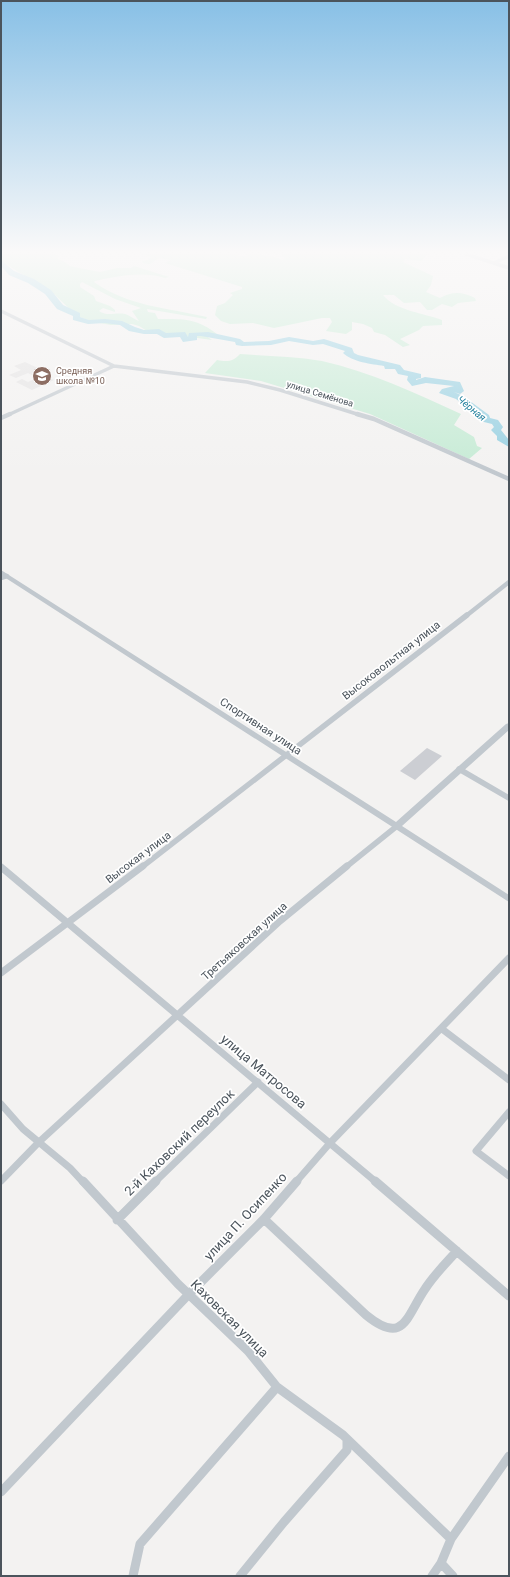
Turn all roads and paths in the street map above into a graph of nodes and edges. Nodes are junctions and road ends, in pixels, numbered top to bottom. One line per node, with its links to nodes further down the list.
1 (34, 328): 2 (street)
2 (114, 366): 3 (street); 4 (street, улица Семёнова)
3 (2, 416)
4 (509, 479)
5 (3, 575): 8 (street, Спортивная улица)
6 (509, 582): 8 (street, Высоковольтная улица)
7 (509, 726): 9 (street, Третьяковская улица)
8 (286, 755): 11 (street, Спортивная улица); 14 (street, Высокая улица)
9 (459, 769): 10 (street); 11 (street, Третьяковская улица)
10 (509, 798)
11 (397, 826): 13 (street, Спортивная улица); 17 (street, Третьяковская улица)
12 (1, 867): 14 (street, улица Матросова)
13 (509, 899)
14 (68, 922): 16 (street, Высокая улица); 17 (street, улица Матросова)
15 (509, 958): 18 (street, улица П. Осипенко)
16 (1, 973)
17 (179, 1015): 20 (street, улица Матросова); 23 (street, Третьяковская улица)
18 (442, 1029): 19 (street); 24 (street, улица П. Осипенко)
19 (509, 1080)
20 (258, 1082): 24 (street, улица Матросова); 28 (street, 2-й Каховский переулок)
21 (1, 1104): 23 (street, Каховская улица)
22 (509, 1112): 25 (street)
23 (39, 1142): 26 (street, Третьяковская улица); 28 (street, Каховская улица)
24 (330, 1143): 27 (street, улица П. Осипенко); 29 (street, улица Матросова)
25 (509, 1176)
26 (1, 1181)
27 (264, 1219): 29 (street); 30 (street, улица П. Осипенко)
28 (117, 1220): 30 (street, Каховская улица)
29 (457, 1252): 31 (street, улица Матросова)
30 (189, 1294): 32 (street, Каховская улица); 35 (street, улица П. Осипенко)
31 (509, 1296)
32 (277, 1387): 33 (street, Каховская улица); 38 (street)
33 (347, 1440): 36 (street, Каховская улица); 39 (street)
34 (509, 1456): 36 (street)
35 (1, 1492)
36 (451, 1539): 37 (street)
37 (440, 1563): 40 (street); 41 (street)
38 (133, 1576)
39 (240, 1576)
40 (432, 1576)
41 (453, 1576)

